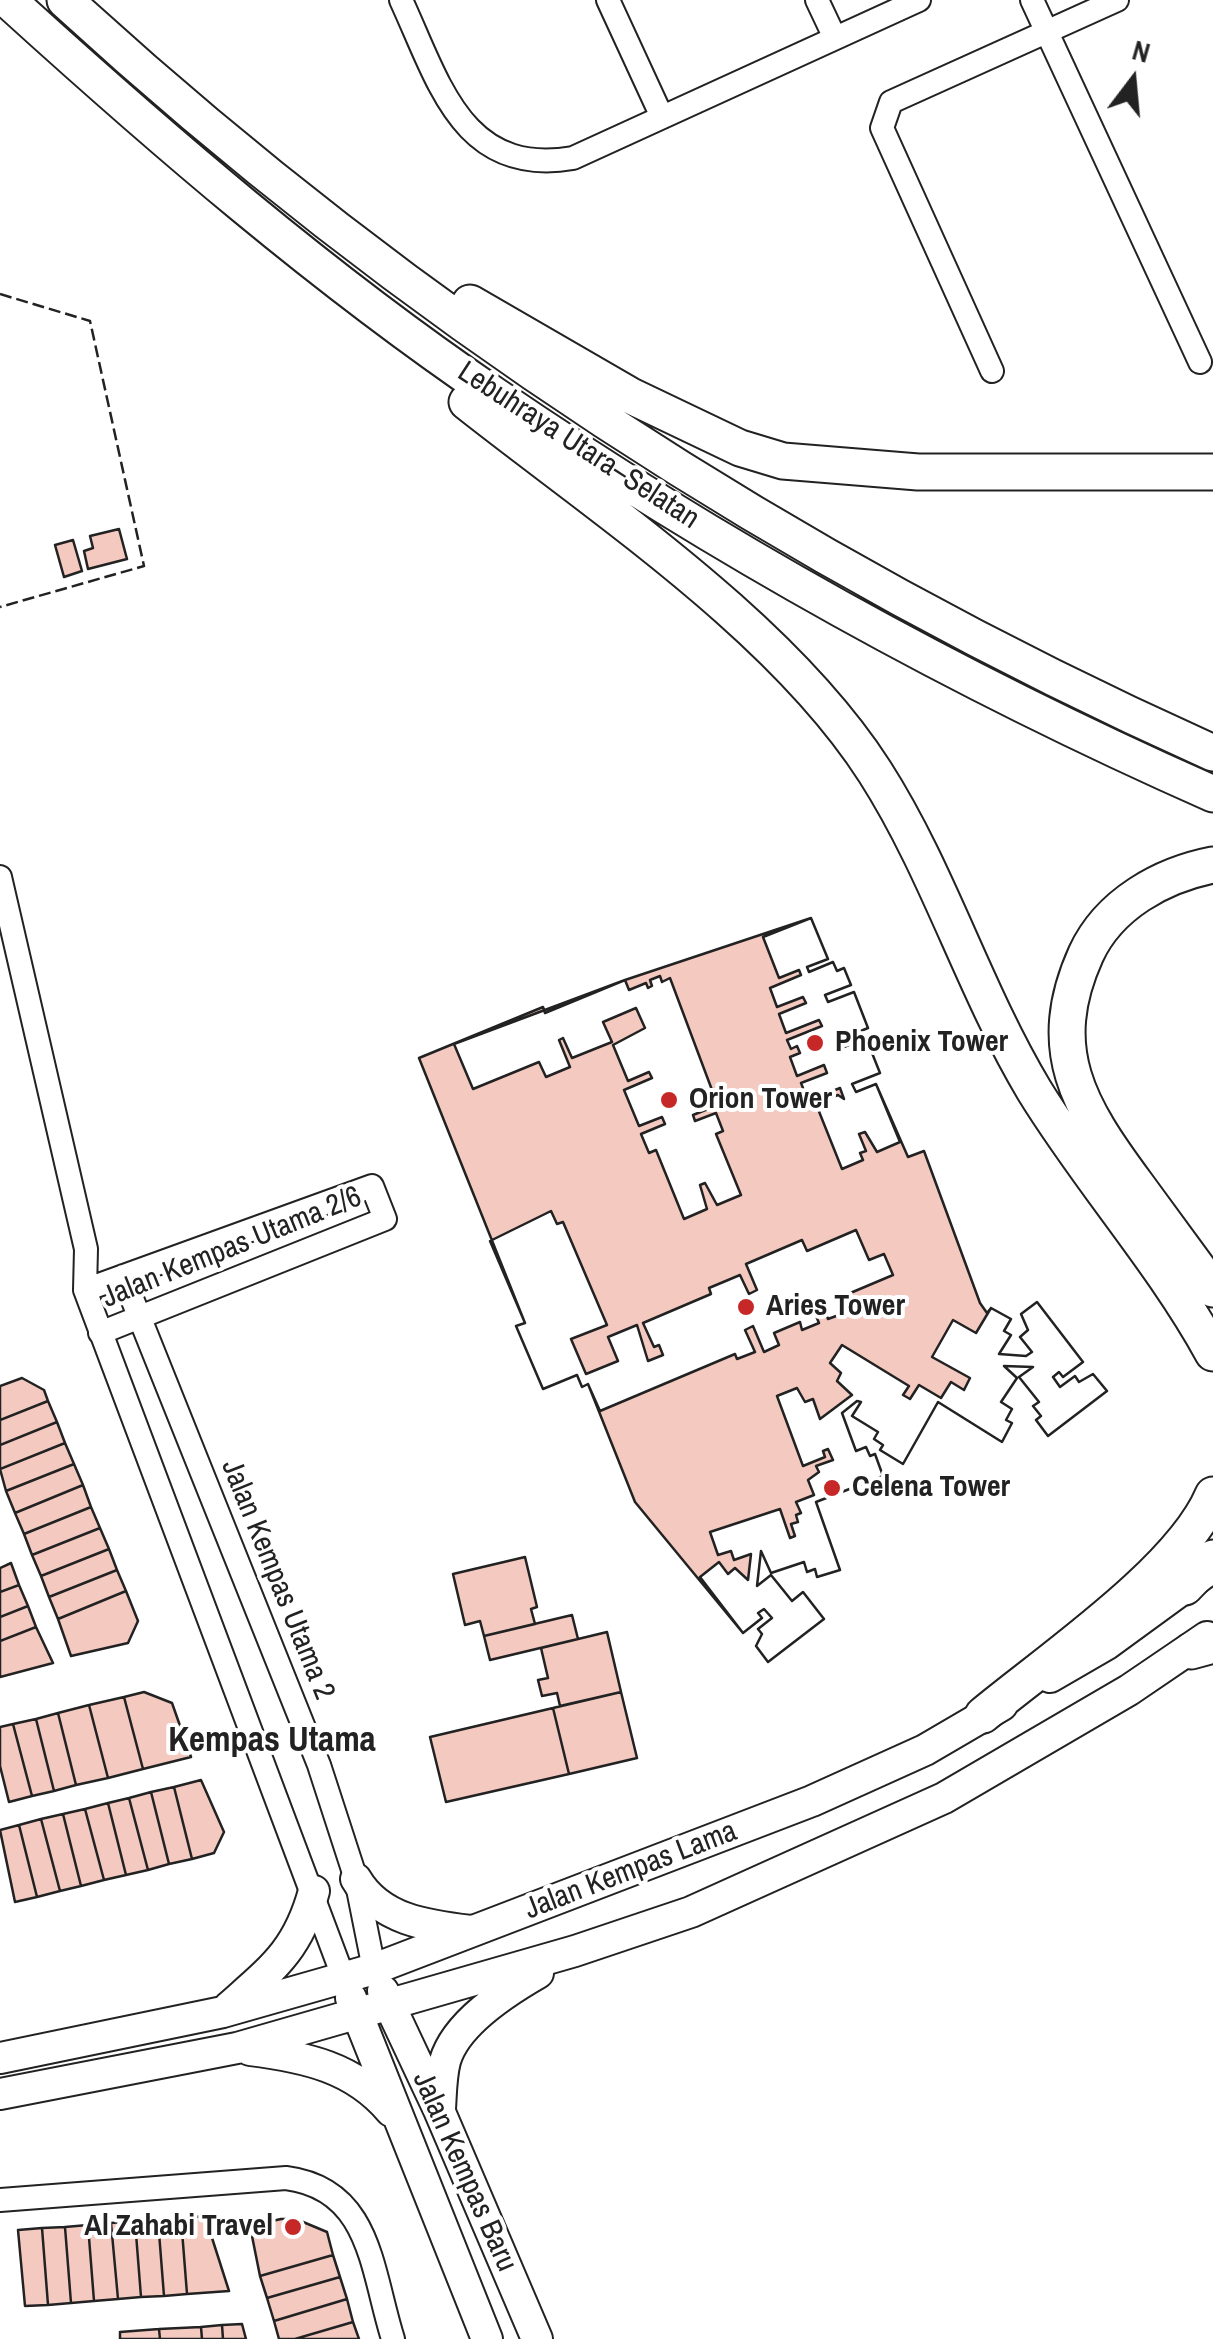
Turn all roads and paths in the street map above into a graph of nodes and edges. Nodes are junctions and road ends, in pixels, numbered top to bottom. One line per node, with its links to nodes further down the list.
1 (8, 0): 13 (highway, Lebuhraya Utara–Selatan)
2 (65, 0): 12 (highway, Lebuhraya Utara–Selatan)
3 (401, 0): 11 (street)
4 (608, 0): 11 (street)
5 (817, 0): 10 (street)
6 (919, 0): 10 (street)
7 (1032, 0): 9 (street)
8 (1117, 0): 9 (street)
9 (1046, 32): 14 (street); 15 (street)
10 (834, 36): 11 (street)
11 (662, 117)
12 (366, 252): 16 (highway); 17 (highway, Lebuhraya Utara–Selatan)
13 (340, 280): 18 (highway, Lebuhraya Utara–Selatan); 28 (highway)
14 (1200, 362)
15 (992, 371)
16 (1213, 472)
17 (1213, 753)
18 (1213, 794)
19 (1213, 865): 24 (highway)
20 (0, 878): 21 (street)
21 (8, 948): 22 (street)
22 (86, 1249): 23 (street, Jalan Kempas Utama 2/6); 25 (street)
23 (123, 1276): 25 (street, Jalan Kempas Utama 2/6); 26 (street, Jalan Kempas Utama 2); 26 (street, Jalan Kempas Utama 2/6)
24 (1213, 1289)
25 (84, 1290): 27 (street)
26 (138, 1316): 27 (street, Jalan Kempas Utama 2/6); 34 (street, Jalan Kempas Utama 2)
27 (100, 1334): 35 (street)
28 (1213, 1353)
29 (1213, 1495): 33 (highway)
30 (1213, 1558): 31 (highway)
31 (1199, 1576): 33 (main road, Jalan Kempas Lama)
32 (1206, 1643): 37 (main road, Jalan Kempas Lama)
33 (983, 1715): 36 (main road, Jalan Kempas Lama)
34 (356, 1879): 36 (main road); 38 (street, Jalan Kempas Utama 2)
35 (314, 1891): 39 (street); 41 (main road)
36 (476, 1932): 38 (main road, Jalan Kempas Lama)
37 (575, 1951): 40 (main road, Jalan Kempas Lama); 46 (main road)
38 (374, 1970): 39 (main road, Jalan Kempas Lama); 40 (main road, Jalan Kempas Baru)
39 (344, 1979): 41 (main road, Jalan Kempas Lama); 42 (main road, Jalan Kempas Baru)
40 (388, 2006): 42 (main road, Jalan Kempas Lama); 46 (main road, Jalan Kempas Baru)
41 (223, 2012): 44 (main road, Jalan Kempas Lama)
42 (356, 2014): 43 (main road, Jalan Kempas Lama); 47 (main road, Jalan Kempas Baru)
43 (237, 2048): 45 (main road, Jalan Kempas Lama); 47 (main road)
44 (0, 2058)
45 (0, 2094)
46 (440, 2110): 51 (main road, Jalan Kempas Baru)
47 (400, 2122): 50 (main road, Jalan Kempas Baru)
48 (0, 2200): 49 (street)
49 (393, 2339)
50 (488, 2339)
51 (537, 2339)

